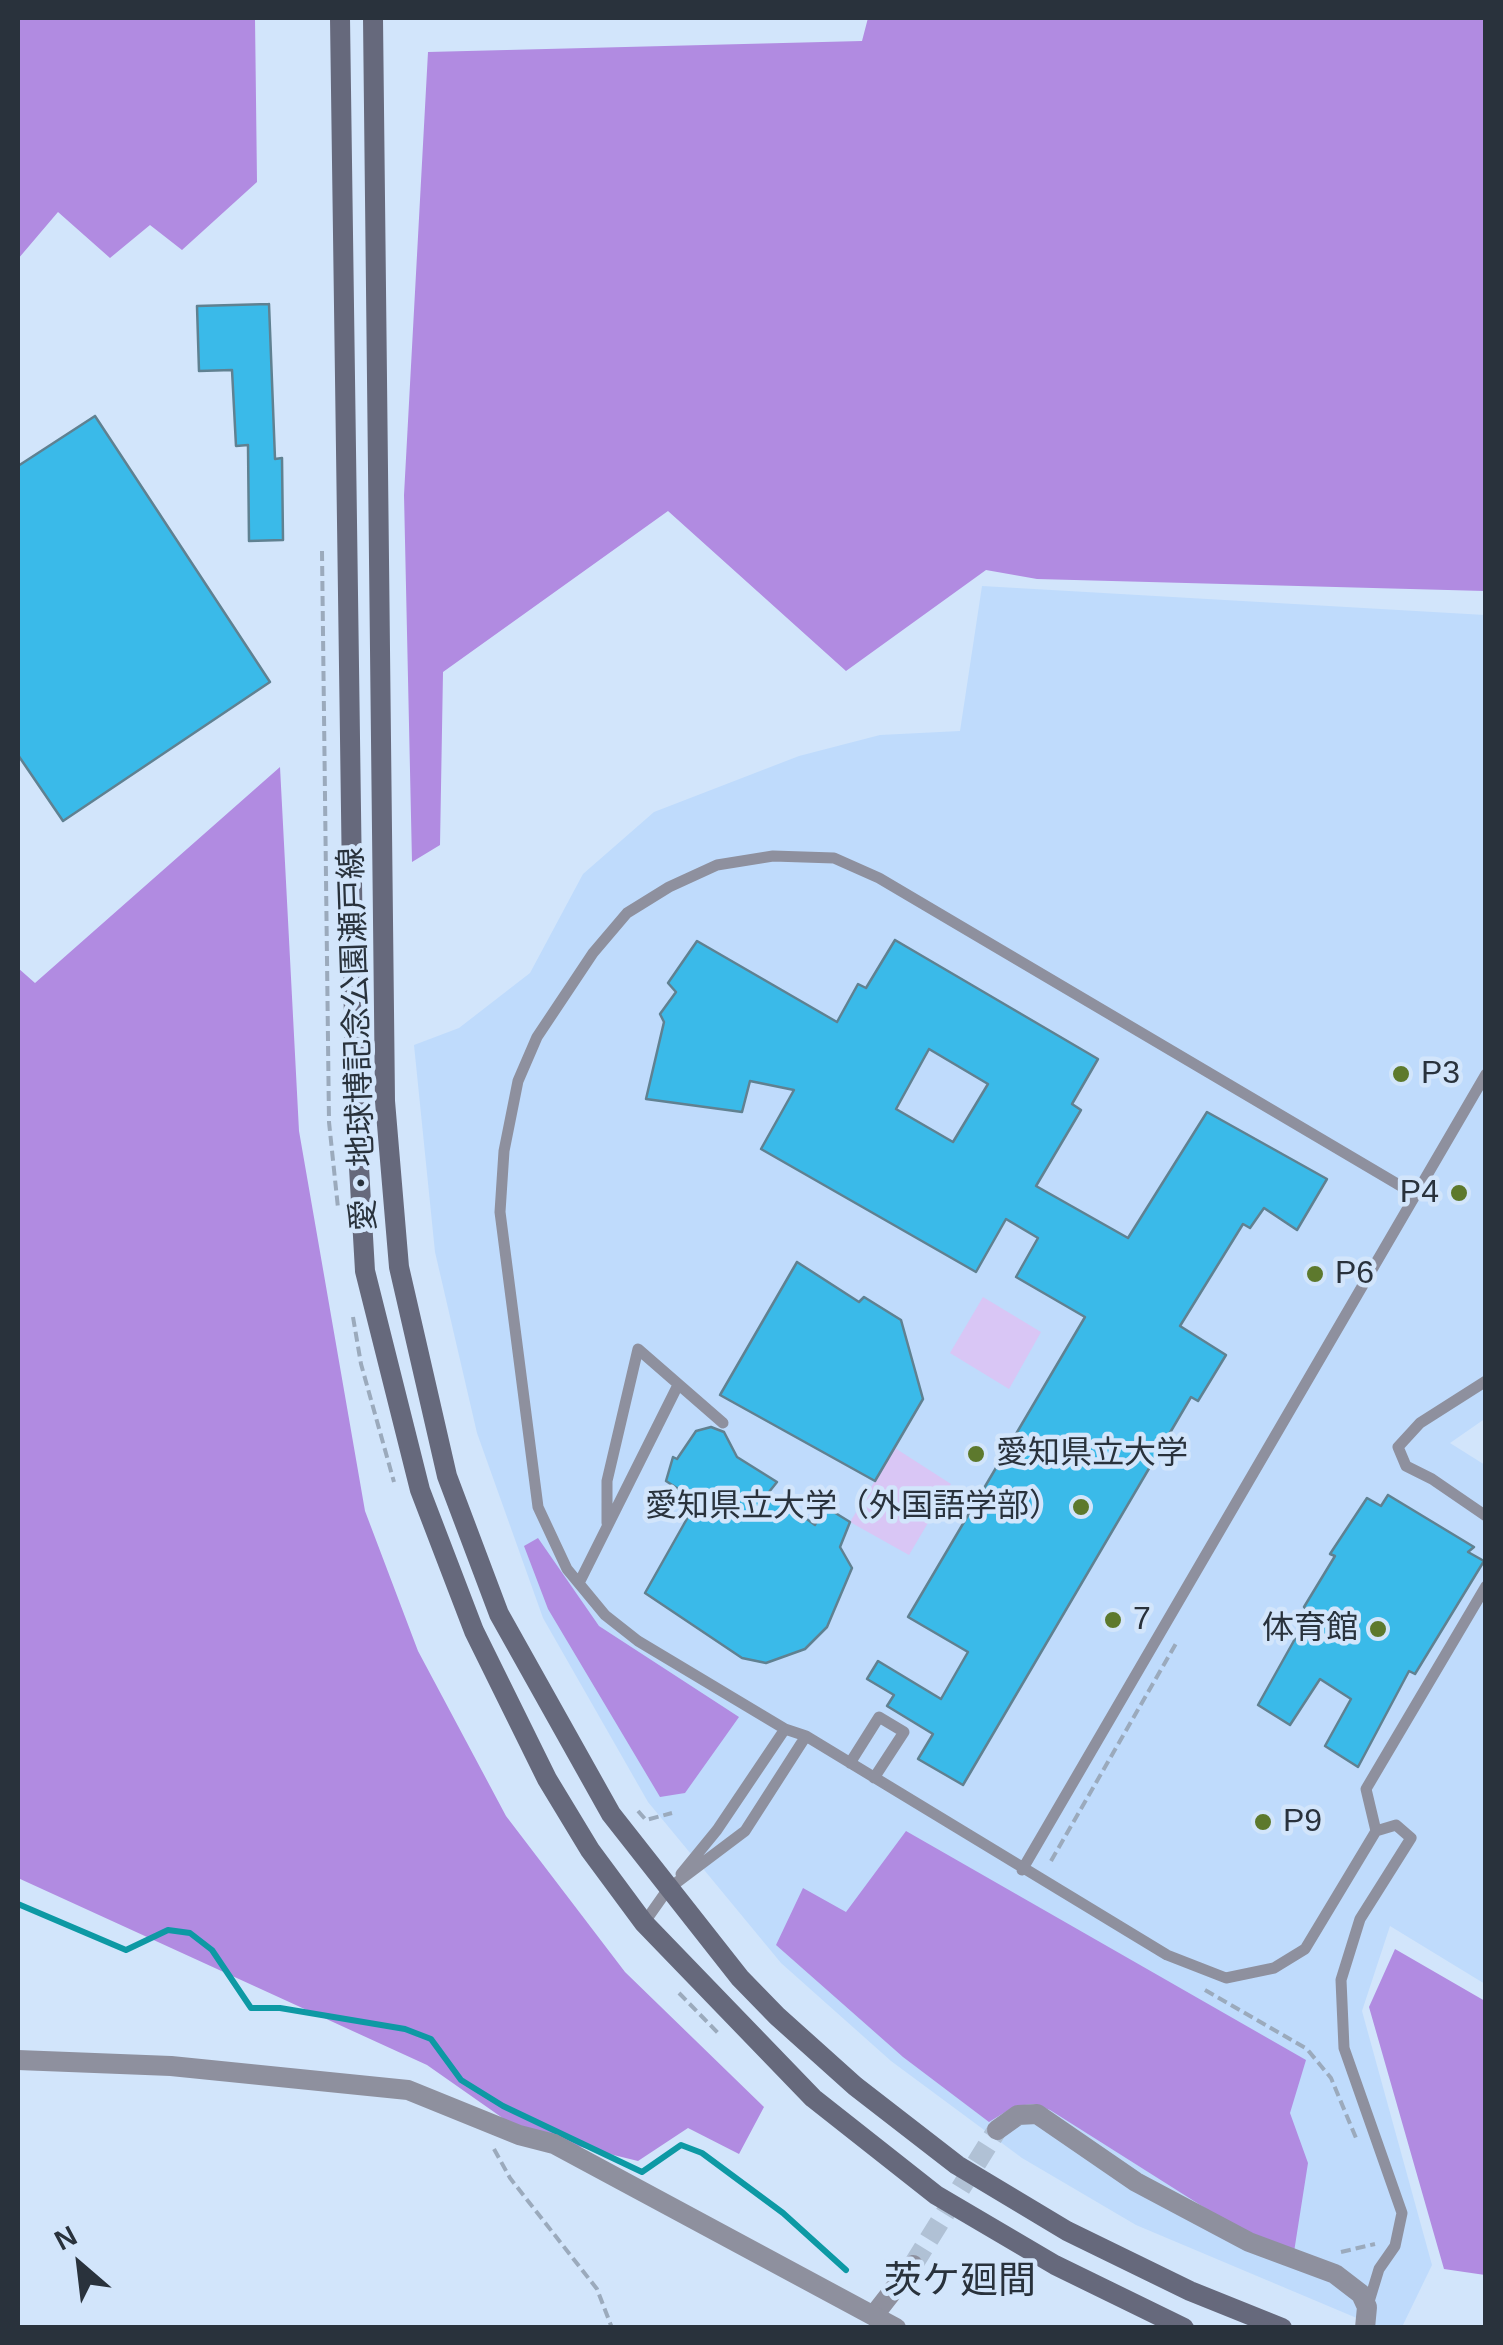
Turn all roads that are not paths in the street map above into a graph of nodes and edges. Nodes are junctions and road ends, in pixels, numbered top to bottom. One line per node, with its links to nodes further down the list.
1 (340, 18): 19 (main road, 愛・地球博記念公園瀬戸線)
2 (373, 18): 18 (main road, 愛・地球博記念公園瀬戸線)
3 (1486, 1074): 4 (lane)
4 (1416, 1194): 10 (lane); 17 (lane)
5 (1486, 1380): 8 (lane)
6 (678, 1385): 7 (lane); 9 (lane); 9 (lane)
7 (723, 1424)
8 (1486, 1516)
9 (607, 1523): 10 (lane)
10 (579, 1583): 12 (lane)
11 (1486, 1586): 16 (lane)
12 (784, 1729): 13 (lane); 18 (lane)
13 (806, 1736): 14 (lane); 18 (lane)
14 (850, 1764): 15 (lane); 15 (lane)
15 (874, 1778): 17 (lane)
16 (1376, 1831): 17 (lane); 24 (lane)
17 (1022, 1870)
18 (668, 1889): 19 (lane); 27 (main road, 愛・地球博記念公園瀬戸線)
19 (644, 1923): 26 (main road, 愛・地球博記念公園瀬戸線)
20 (18, 2060): 23 (street)
21 (996, 2130): 24 (street)
22 (913, 2266): 23 (street)
23 (874, 2315): 25 (street)
24 (1366, 2318)
25 (896, 2328)
26 (1184, 2328)
27 (1282, 2328)

